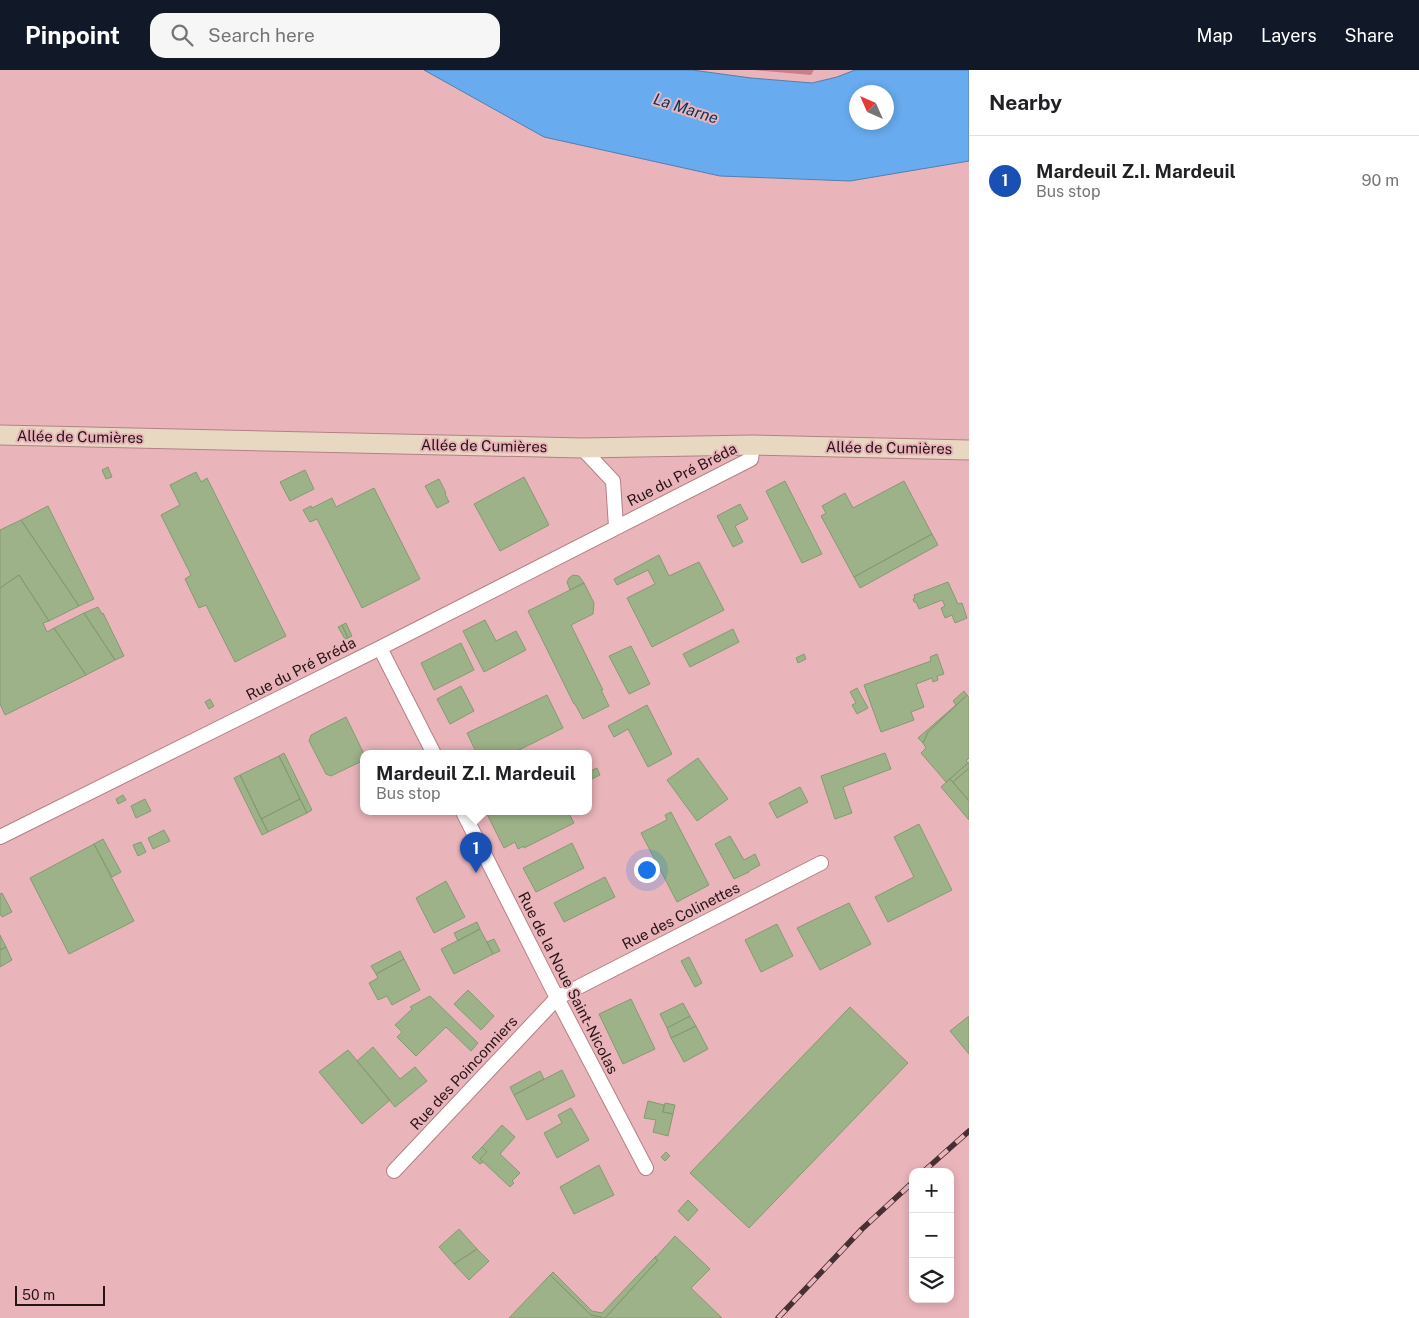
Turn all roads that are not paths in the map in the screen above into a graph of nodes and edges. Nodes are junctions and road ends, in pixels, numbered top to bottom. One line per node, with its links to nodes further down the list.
1 (0, 436): 3 (main road, Allée de Cumières)
2 (753, 445): 3 (main road, Allée de Cumières); 4 (main road, Allée de Cumières); 5 (street, Rue du Pré Bréda)
3 (582, 448): 5 (street, Rue du Pré Bréda)
4 (969, 450)
5 (616, 527): 6 (street, Rue du Pré Bréda)
6 (380, 648): 7 (street); 9 (street, Rue du Pré Bréda)
7 (432, 750)
8 (465, 815): 11 (street, Rue de la Noue Saint-Nicolas)
9 (0, 837)
10 (820, 863): 11 (street, Rue des Colinettes)
11 (557, 998): 12 (street, Rue de la Noue Saint-Nicolas); 13 (street, Rue des Poinconniers)
12 (646, 1168)
13 (394, 1171)

